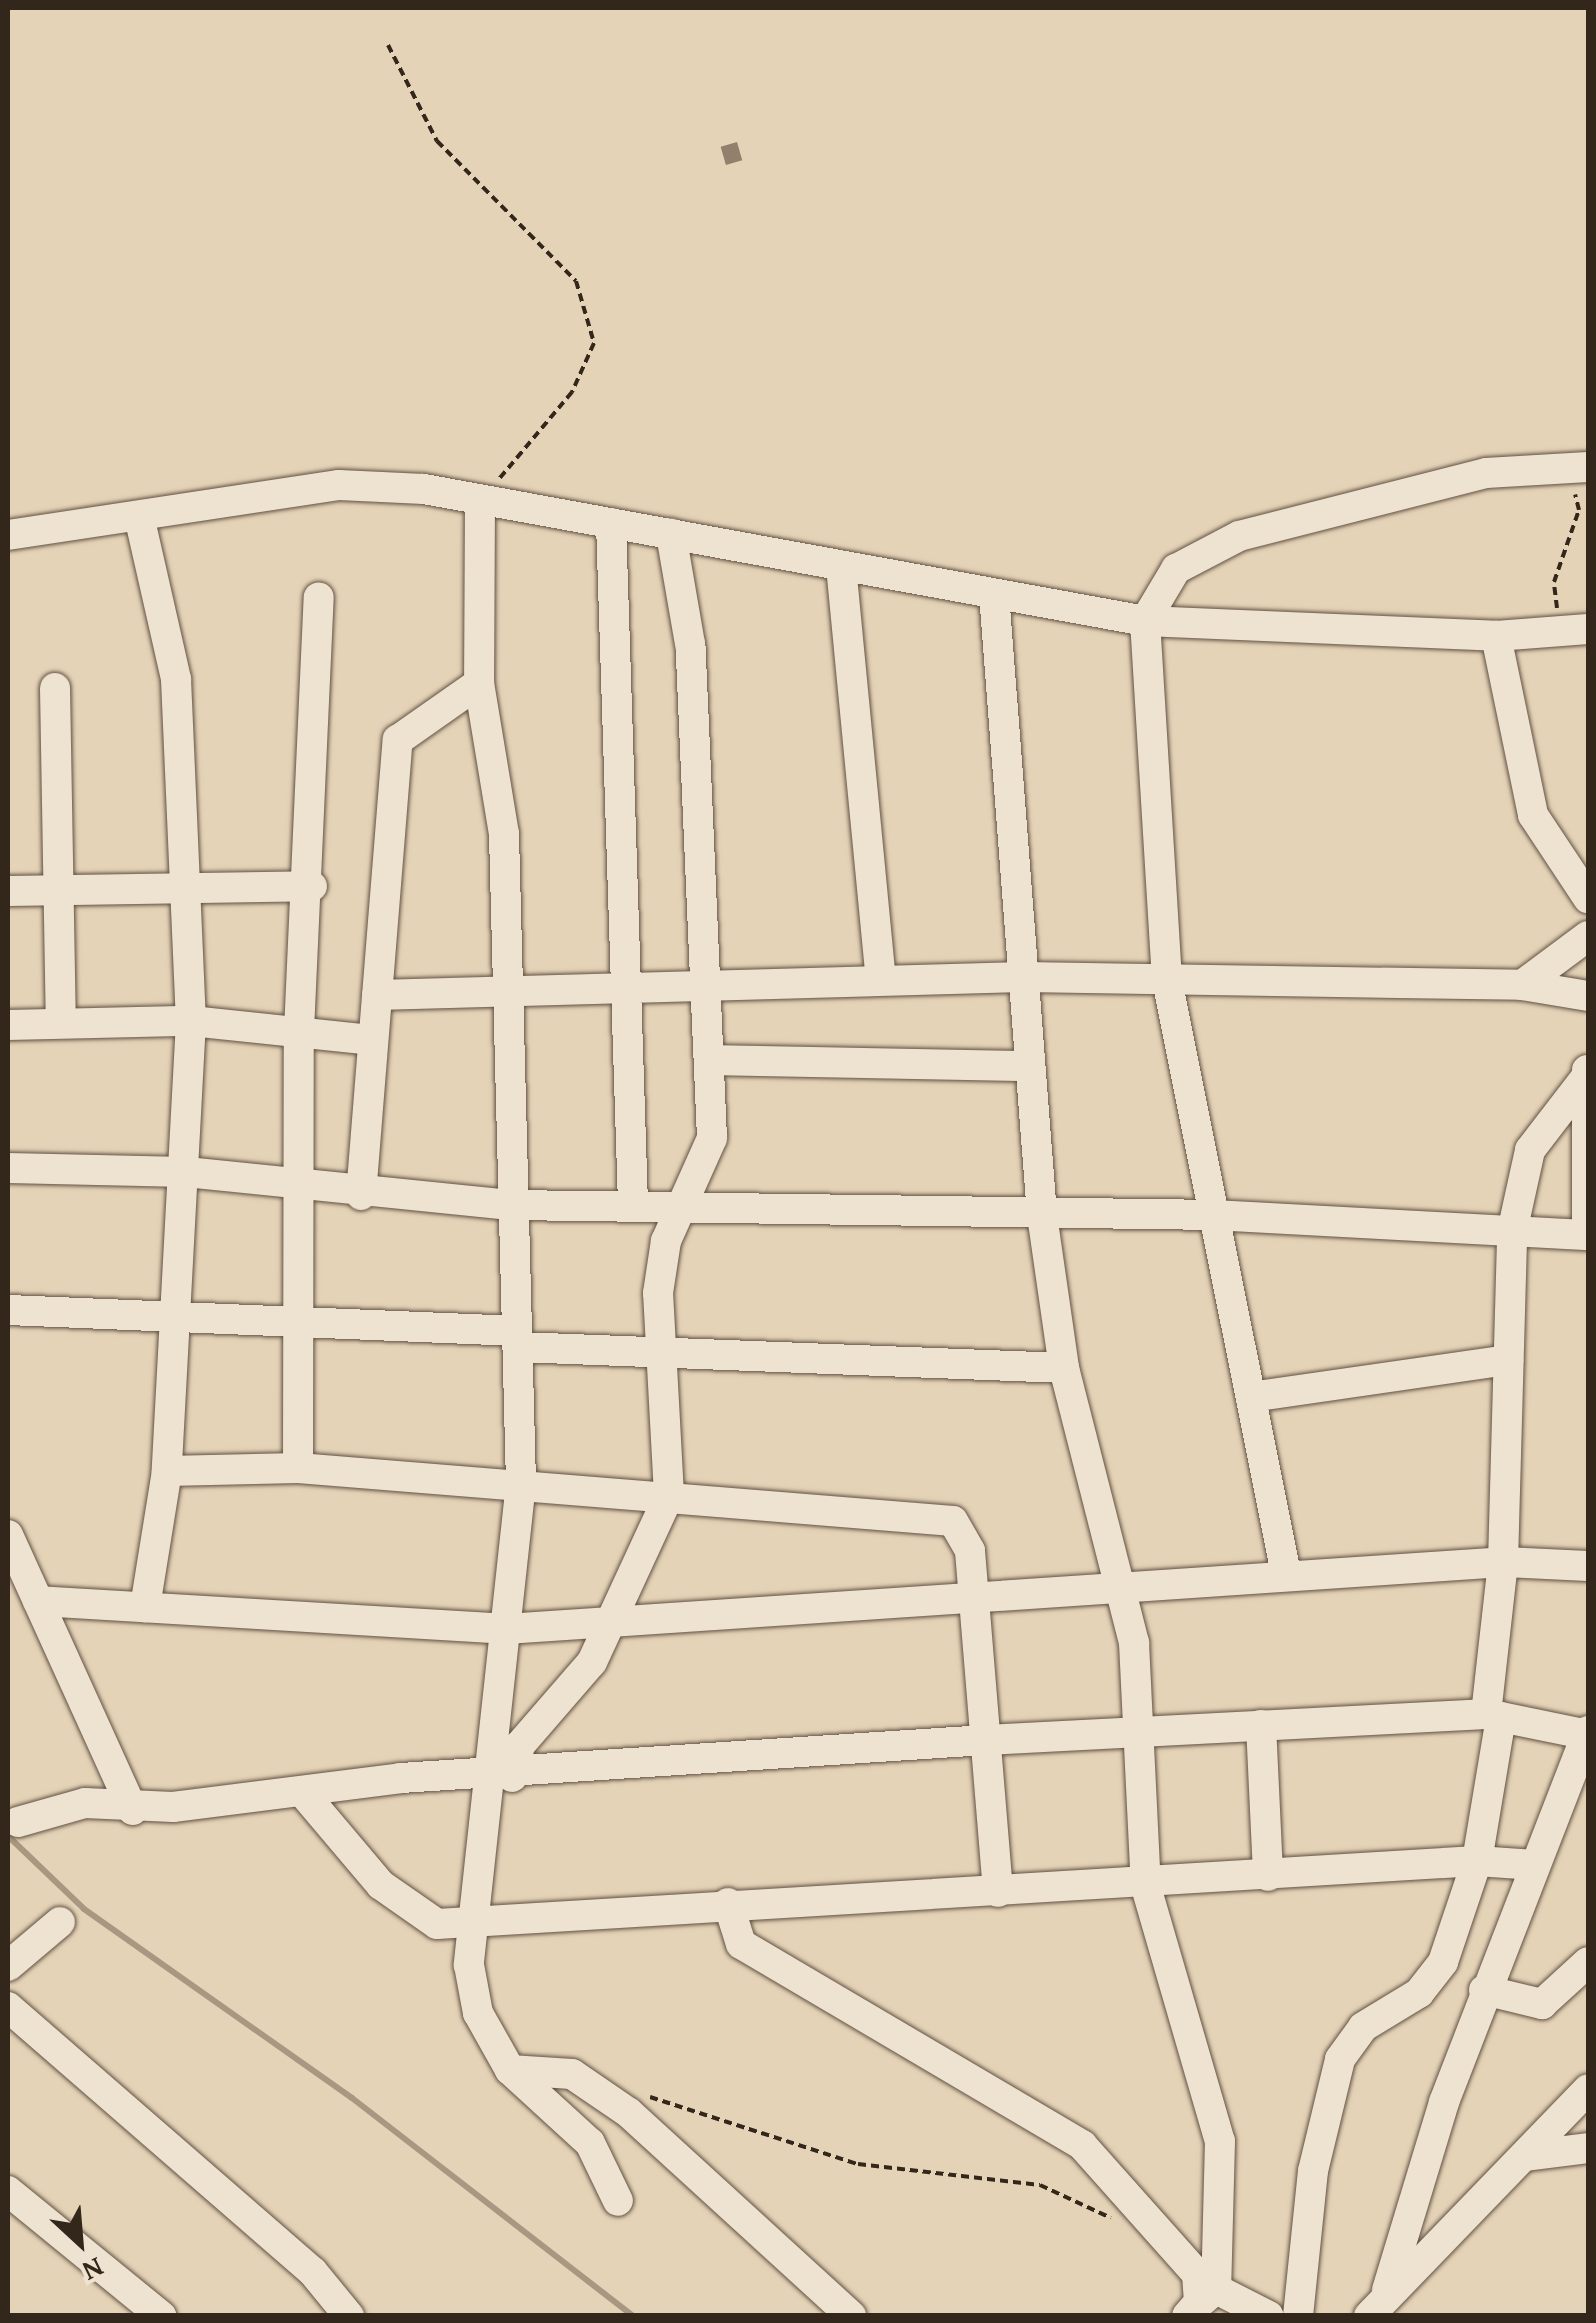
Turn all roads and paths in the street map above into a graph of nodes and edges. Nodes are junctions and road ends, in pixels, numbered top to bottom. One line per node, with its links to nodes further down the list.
1 (388, 44): 3 (path)
2 (1588, 468): 11 (street); 12 (path)
3 (480, 502): 4 (street); 5 (street); 14 (street)
4 (139, 516): 7 (street); 16 (street)
5 (611, 522): 6 (street); 29 (street)
6 (671, 534): 8 (street); 26 (street)
7 (8, 535)
8 (841, 566): 9 (street); 23 (street)
9 (994, 594): 11 (street); 22 (street)
10 (318, 597): 17 (street)
11 (1145, 621): 13 (street); 24 (street)
12 (1574, 628): 13 (street)
13 (1496, 636): 20 (street)
14 (480, 684): 27 (street); 28 (street)
15 (55, 688): 18 (street)
16 (186, 884): 17 (street); 18 (street); 31 (street)
17 (312, 886): 34 (street)
18 (60, 889): 19 (street); 32 (street)
19 (8, 891)
20 (1588, 898)
21 (1588, 936): 25 (street)
22 (1023, 977): 23 (street); 24 (street); 37 (street)
23 (882, 980): 26 (street)
24 (1167, 980): 25 (street); 47 (street)
25 (1522, 984): 30 (street)
26 (710, 987): 29 (street); 36 (street)
27 (506, 993): 28 (street); 29 (street); 45 (street)
28 (376, 994): 35 (street)
29 (623, 994): 43 (street)
30 (1588, 996)
31 (191, 1021): 32 (street); 34 (street); 40 (street)
32 (60, 1022): 33 (street)
33 (8, 1025)
34 (299, 1031): 35 (street); 41 (street)
35 (373, 1040): 42 (street)
36 (710, 1060): 37 (street); 44 (street)
37 (1030, 1066): 46 (street)
38 (1587, 1067): 48 (street); 49 (street)
39 (8, 1168): 40 (street)
40 (186, 1172): 41 (street); 51 (street)
41 (298, 1186): 42 (street); 52 (street)
42 (361, 1195): 45 (street)
43 (633, 1203): 44 (street); 45 (street)
44 (688, 1204): 46 (street); 54 (street)
45 (511, 1205): 53 (street)
46 (1042, 1215): 47 (street); 56 (street)
47 (1214, 1215): 48 (street); 57 (street)
48 (1512, 1232): 49 (street); 55 (street)
49 (1588, 1234)
50 (8, 1310): 51 (street)
51 (178, 1314): 52 (street); 59 (street)
52 (301, 1326): 53 (street); 58 (street)
53 (518, 1339): 54 (street); 60 (street)
54 (659, 1351): 56 (street); 61 (street)
55 (1508, 1360): 57 (street); 63 (street)
56 (1064, 1368): 66 (street)
57 (1251, 1397): 65 (street)
58 (298, 1468): 59 (street); 60 (street)
59 (166, 1472): 69 (street)
60 (521, 1483): 61 (street); 71 (street)
61 (669, 1495): 67 (street); 70 (street)
62 (8, 1535): 68 (street)
63 (1503, 1562): 64 (street); 65 (street); 72 (street)
64 (1588, 1566)
65 (1286, 1574): 66 (street)
66 (1122, 1585): 67 (street); 74 (street)
67 (974, 1594): 70 (street); 76 (street)
68 (38, 1601): 69 (street); 79 (street)
69 (145, 1607): 71 (street)
70 (602, 1625): 71 (street); 77 (street)
71 (506, 1629): 77 (street)
72 (1494, 1715): 73 (street); 75 (street); 81 (street)
73 (1261, 1725): 74 (street); 83 (street)
74 (1136, 1733): 76 (street); 84 (street)
75 (1588, 1733): 82 (street)
76 (986, 1740): 77 (street); 85 (street)
77 (504, 1778): 78 (street); 88 (street)
78 (304, 1794): 79 (street); 88 (street)
79 (133, 1810): 80 (street)
80 (18, 1822)
81 (1478, 1860): 82 (street); 83 (street); 107 (street)
82 (1535, 1865): 91 (street)
83 (1268, 1876): 84 (street)
84 (1146, 1887): 85 (street); 102 (street)
85 (998, 1892): 86 (street)
86 (728, 1903): 88 (street); 102 (street)
87 (60, 1922): 90 (street)
88 (475, 1922): 93 (street)
89 (1588, 1962): 91 (street)
90 (8, 1966)
91 (1484, 1990): 101 (street)
92 (8, 2007): 104 (street)
93 (510, 2070): 99 (street); 105 (street)
94 (1588, 2089): 97 (street)
95 (648, 2096): 100 (path)
96 (1588, 2148): 97 (street)
97 (1525, 2156): 101 (street)
98 (8, 2191): 103 (street)
99 (618, 2201)
100 (1116, 2220)
101 (1387, 2290): 108 (street)
102 (1201, 2302): 106 (street)
103 (161, 2316)
104 (349, 2316)
105 (851, 2316)
106 (1270, 2316)
107 (1298, 2316)
108 (1370, 2316)

